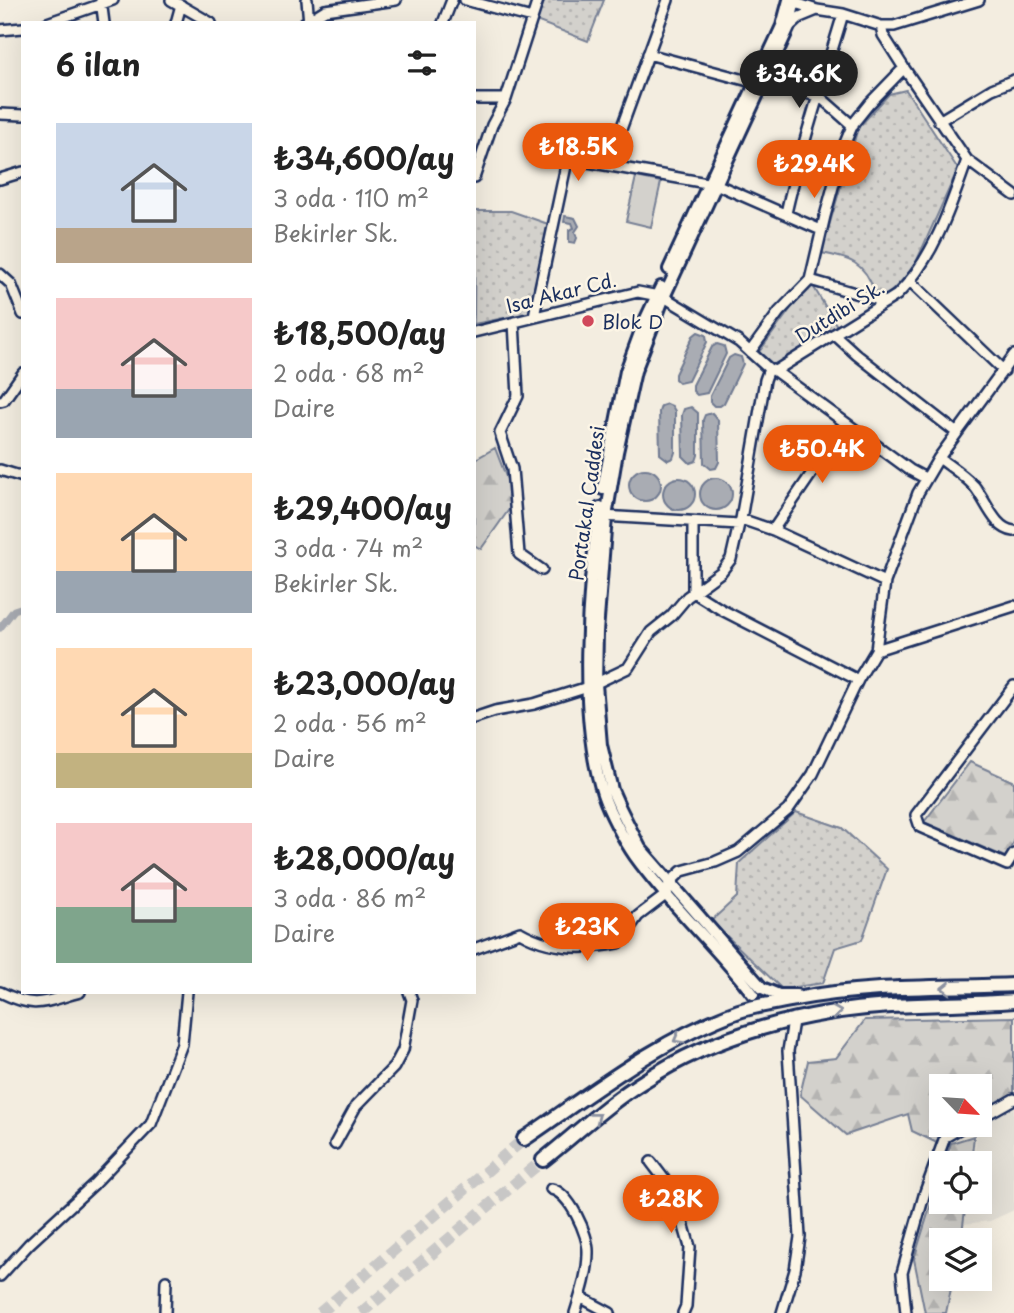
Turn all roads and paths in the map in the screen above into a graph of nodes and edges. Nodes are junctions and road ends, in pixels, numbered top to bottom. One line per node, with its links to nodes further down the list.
1 (113, 0): 11 (street)
2 (171, 0): 14 (street)
3 (307, 0): 22 (street)
4 (396, 0): 12 (street)
5 (452, 0): 24 (street)
6 (465, 0): 13 (street)
7 (538, 0): 17 (street)
8 (668, 0): 29 (street)
9 (979, 0): 25 (street)
10 (791, 1): 15 (street); 26 (main road, Portakal Caddesi); 32 (main road, Portakal Caddesi)
11 (101, 2): 18 (street); 19 (street)
12 (362, 3): 23 (street)
13 (484, 3): 17 (street)
14 (181, 5): 20 (street); 21 (street)
15 (817, 10): 16 (street); 26 (street)
16 (843, 15): 25 (street); 33 (street)
17 (532, 18): 35 (street)
18 (52, 21)
19 (104, 21)
20 (177, 21)
21 (208, 21)
22 (307, 21)
23 (308, 21)
24 (444, 21)
25 (881, 26): 30 (street)
26 (789, 27): 32 (main road, Portakal Caddesi)
27 (21, 28): 28 (street)
28 (0, 30)
29 (648, 54): 32 (street); 41 (street)
30 (904, 68): 38 (street); 39 (street)
31 (1014, 80): 38 (street)
32 (760, 84): 33 (street); 45 (main road, Portakal Caddesi)
33 (819, 96): 39 (street); 47 (street)
34 (476, 99): 35 (street)
35 (506, 99): 42 (street)
36 (0, 114): 37 (street)
37 (21, 115)
38 (939, 121): 40 (street)
39 (853, 126): 48 (street)
40 (967, 160): 46 (street); 51 (street, Dutdibi Sk.)
41 (608, 165): 45 (street); 57 (street)
42 (476, 172)
43 (21, 173): 44 (street)
44 (0, 179)
45 (714, 184): 47 (street); 54 (main road, Portakal Caddesi)
46 (1014, 195)
47 (786, 213): 48 (street)
48 (821, 230): 50 (street)
49 (0, 274): 53 (street)
50 (810, 280): 55 (street); 61 (street)
51 (911, 282): 55 (street, Dutdibi Sk.); 64 (street)
52 (21, 285): 53 (street)
53 (13, 290): 56 (street)
54 (661, 295): 57 (street, Isa Akar Cd.); 61 (street); 73 (main road, Portakal Caddesi)
55 (886, 302): 60 (street, Dutdibi Sk.)
56 (21, 309)
57 (534, 316): 58 (street, Isa Akar Cd.)
58 (514, 321): 59 (street, Isa Akar Cd.); 78 (street)
59 (476, 331)
60 (834, 334): 63 (street, Dutdibi Sk.); 68 (street)
61 (750, 352): 63 (street)
62 (1014, 355): 64 (street)
63 (772, 370): 67 (street); 74 (street)
64 (1004, 371): 68 (street)
65 (21, 376): 66 (street)
66 (0, 401)
67 (846, 423): 72 (street); 76 (street)
68 (957, 433): 69 (street)
69 (939, 458): 72 (street); 77 (street)
70 (0, 470): 71 (street)
71 (21, 476)
72 (925, 478): 79 (street)
73 (602, 516): 75 (street); 84 (main road, Portakal Caddesi)
74 (740, 521): 75 (street); 76 (street); 80 (street)
75 (693, 523): 80 (street)
76 (773, 530): 79 (street)
77 (1014, 531)
78 (542, 570)
79 (885, 582): 82 (street)
80 (693, 592): 83 (street); 84 (street)
81 (1014, 606): 82 (street)
82 (876, 650): 83 (street)
83 (858, 680): 88 (street)
84 (592, 685): 86 (street); 88 (main road, Portakal Caddesi)
85 (1014, 686): 87 (street)
86 (476, 717)
87 (1014, 854)
88 (668, 889): 89 (street); 91 (main road, Portakal Caddesi)
89 (476, 948)
90 (1014, 985): 93 (highway, one-way to 93)
91 (757, 991): 93 (main road); 98 (highway)
92 (0, 992): 94 (street)
93 (824, 993): 98 (highway)
94 (75, 994)
95 (187, 994): 108 (street)
96 (410, 994): 104 (street)
97 (1014, 1001): 99 (highway, one-way to 97)
98 (740, 1011): 103 (highway, one-way to 103)
99 (793, 1021): 105 (highway, one-way to 99); 115 (street)
100 (1014, 1099): 101 (street)
101 (992, 1111)
102 (945, 1138): 116 (street)
103 (524, 1139)
104 (335, 1144)
105 (543, 1160)
106 (651, 1162): 114 (street)
107 (551, 1189): 110 (street)
108 (0, 1276)
109 (166, 1281): 111 (street)
110 (580, 1297): 112 (street); 113 (street)
111 (165, 1313)
112 (575, 1313)
113 (610, 1313)
114 (683, 1313)
115 (782, 1313)
116 (906, 1313)

